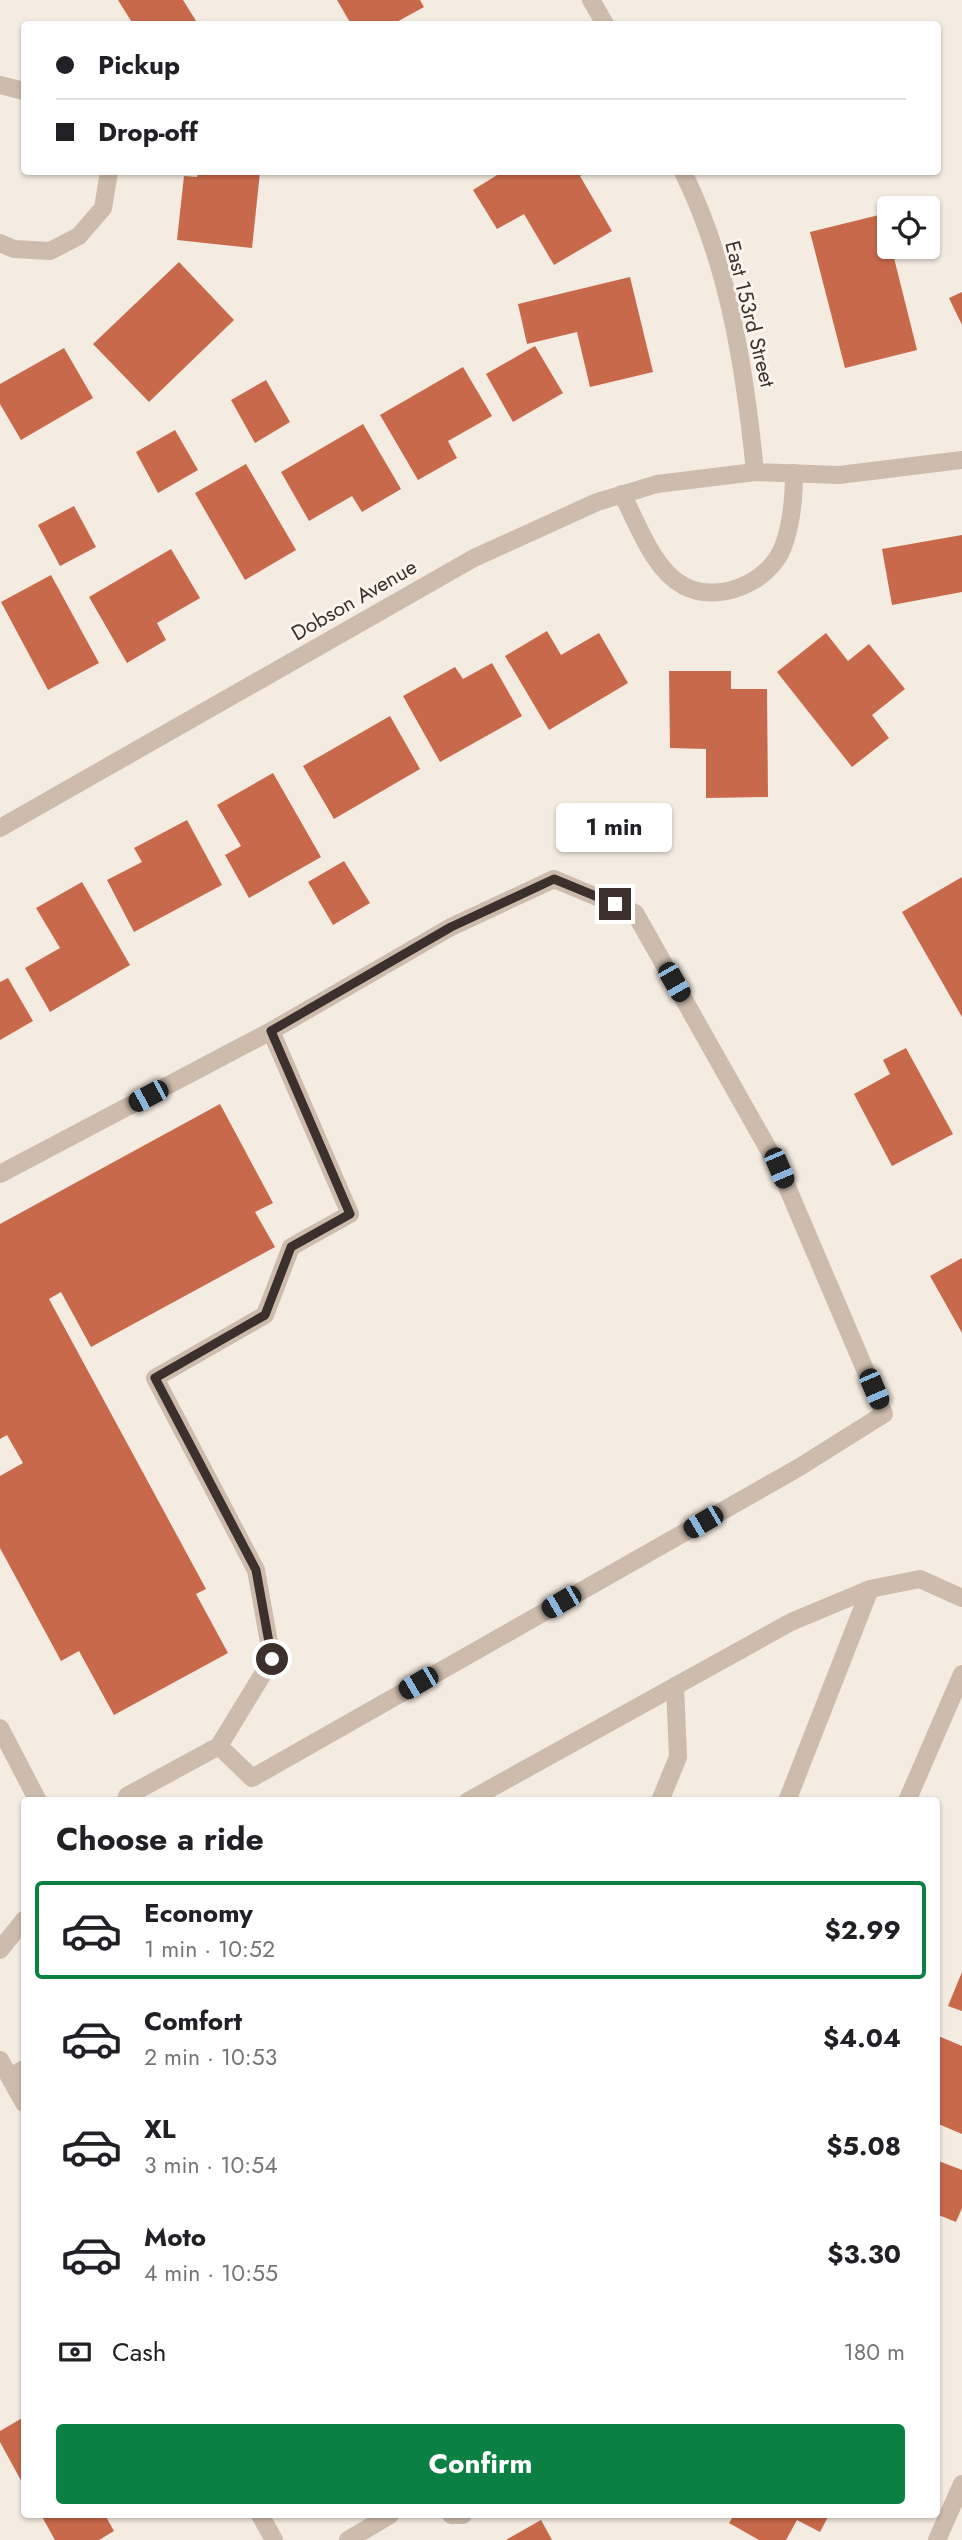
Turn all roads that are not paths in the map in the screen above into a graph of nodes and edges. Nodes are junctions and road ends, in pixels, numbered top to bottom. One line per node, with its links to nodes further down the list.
1 (591, 0): 2 (street)
2 (603, 21)
3 (0, 85): 4 (street)
4 (21, 90)
5 (108, 175): 7 (street)
6 (684, 175): 9 (street, East 153rd Street)
7 (0, 243)
8 (962, 460): 10 (street, Dobson Avenue)
9 (755, 472): 10 (street, Dobson Avenue); 11 (street, Dobson Avenue)
10 (794, 474): 11 (street)
11 (622, 494): 12 (street, Dobson Avenue)
12 (0, 828)
13 (271, 1031): 14 (street); 20 (street); 20 (street)
14 (0, 1174)
15 (870, 1589): 16 (street); 18 (street); 25 (street)
16 (962, 1598)
17 (962, 1674): 26 (street)
18 (674, 1686): 23 (street); 24 (street)
19 (0, 1728): 22 (street)
20 (219, 1746): 21 (street)
21 (127, 1796)
22 (35, 1797)
23 (475, 1797)
24 (662, 1797)
25 (789, 1797)
26 (908, 1797)
27 (21, 1924): 28 (street)
28 (0, 1950)
29 (0, 2060): 30 (street)
30 (17, 2073): 31 (street)
31 (21, 2090)
32 (962, 2484): 37 (street)
33 (262, 2518): 35 (street)
34 (385, 2518): 36 (street)
35 (274, 2540)
36 (348, 2540)
37 (937, 2540)

